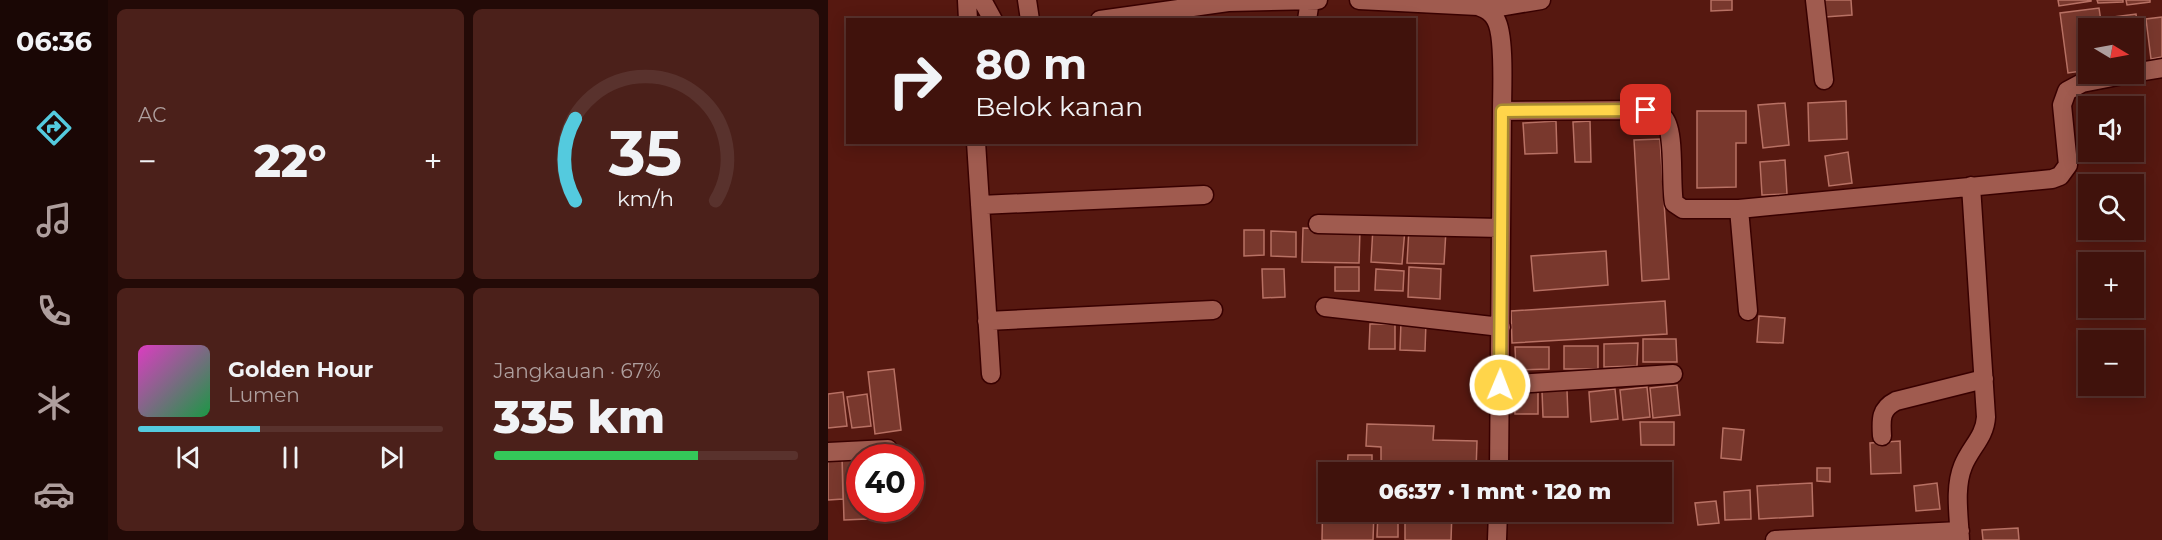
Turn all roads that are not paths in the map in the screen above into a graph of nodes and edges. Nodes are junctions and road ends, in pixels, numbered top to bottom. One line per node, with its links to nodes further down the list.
1 (967, 0): 10 (street)
2 (982, 0): 11 (street)
3 (1027, 0): 12 (street)
4 (1310, 0): 5 (street); 13 (street); 14 (street)
5 (1318, 0)
6 (1359, 0): 9 (street)
7 (1541, 0): 9 (street)
8 (1815, 0): 17 (street)
9 (1487, 9): 19 (street)
10 (968, 18)
11 (992, 18)
12 (1030, 18)
13 (1114, 18)
14 (1307, 18)
15 (2162, 68): 16 (street)
16 (2144, 70)
17 (1824, 80)
18 (2080, 84): 21 (street)
19 (1502, 111): 24 (street); 26 (street)
20 (976, 144): 23 (street)
21 (1971, 186): 24 (street); 34 (street)
22 (1204, 195): 23 (street)
23 (980, 205): 30 (street)
24 (1738, 209): 29 (street)
25 (1318, 224): 26 (street)
26 (1501, 228): 31 (street)
27 (1325, 307): 31 (street)
28 (1213, 310): 30 (street)
29 (1748, 311)
30 (987, 321): 32 (street)
31 (1502, 327): 35 (street)
32 (991, 374)
33 (1673, 374): 35 (street)
34 (1984, 379): 36 (street); 41 (street)
35 (1500, 385): 39 (street)
36 (1882, 436)
37 (846, 451): 38 (street)
38 (828, 452)
39 (1499, 462)
40 (1498, 522): 43 (street)
41 (1960, 536): 42 (street)
42 (1845, 538): 44 (street)
43 (1497, 540)
44 (1775, 540)

